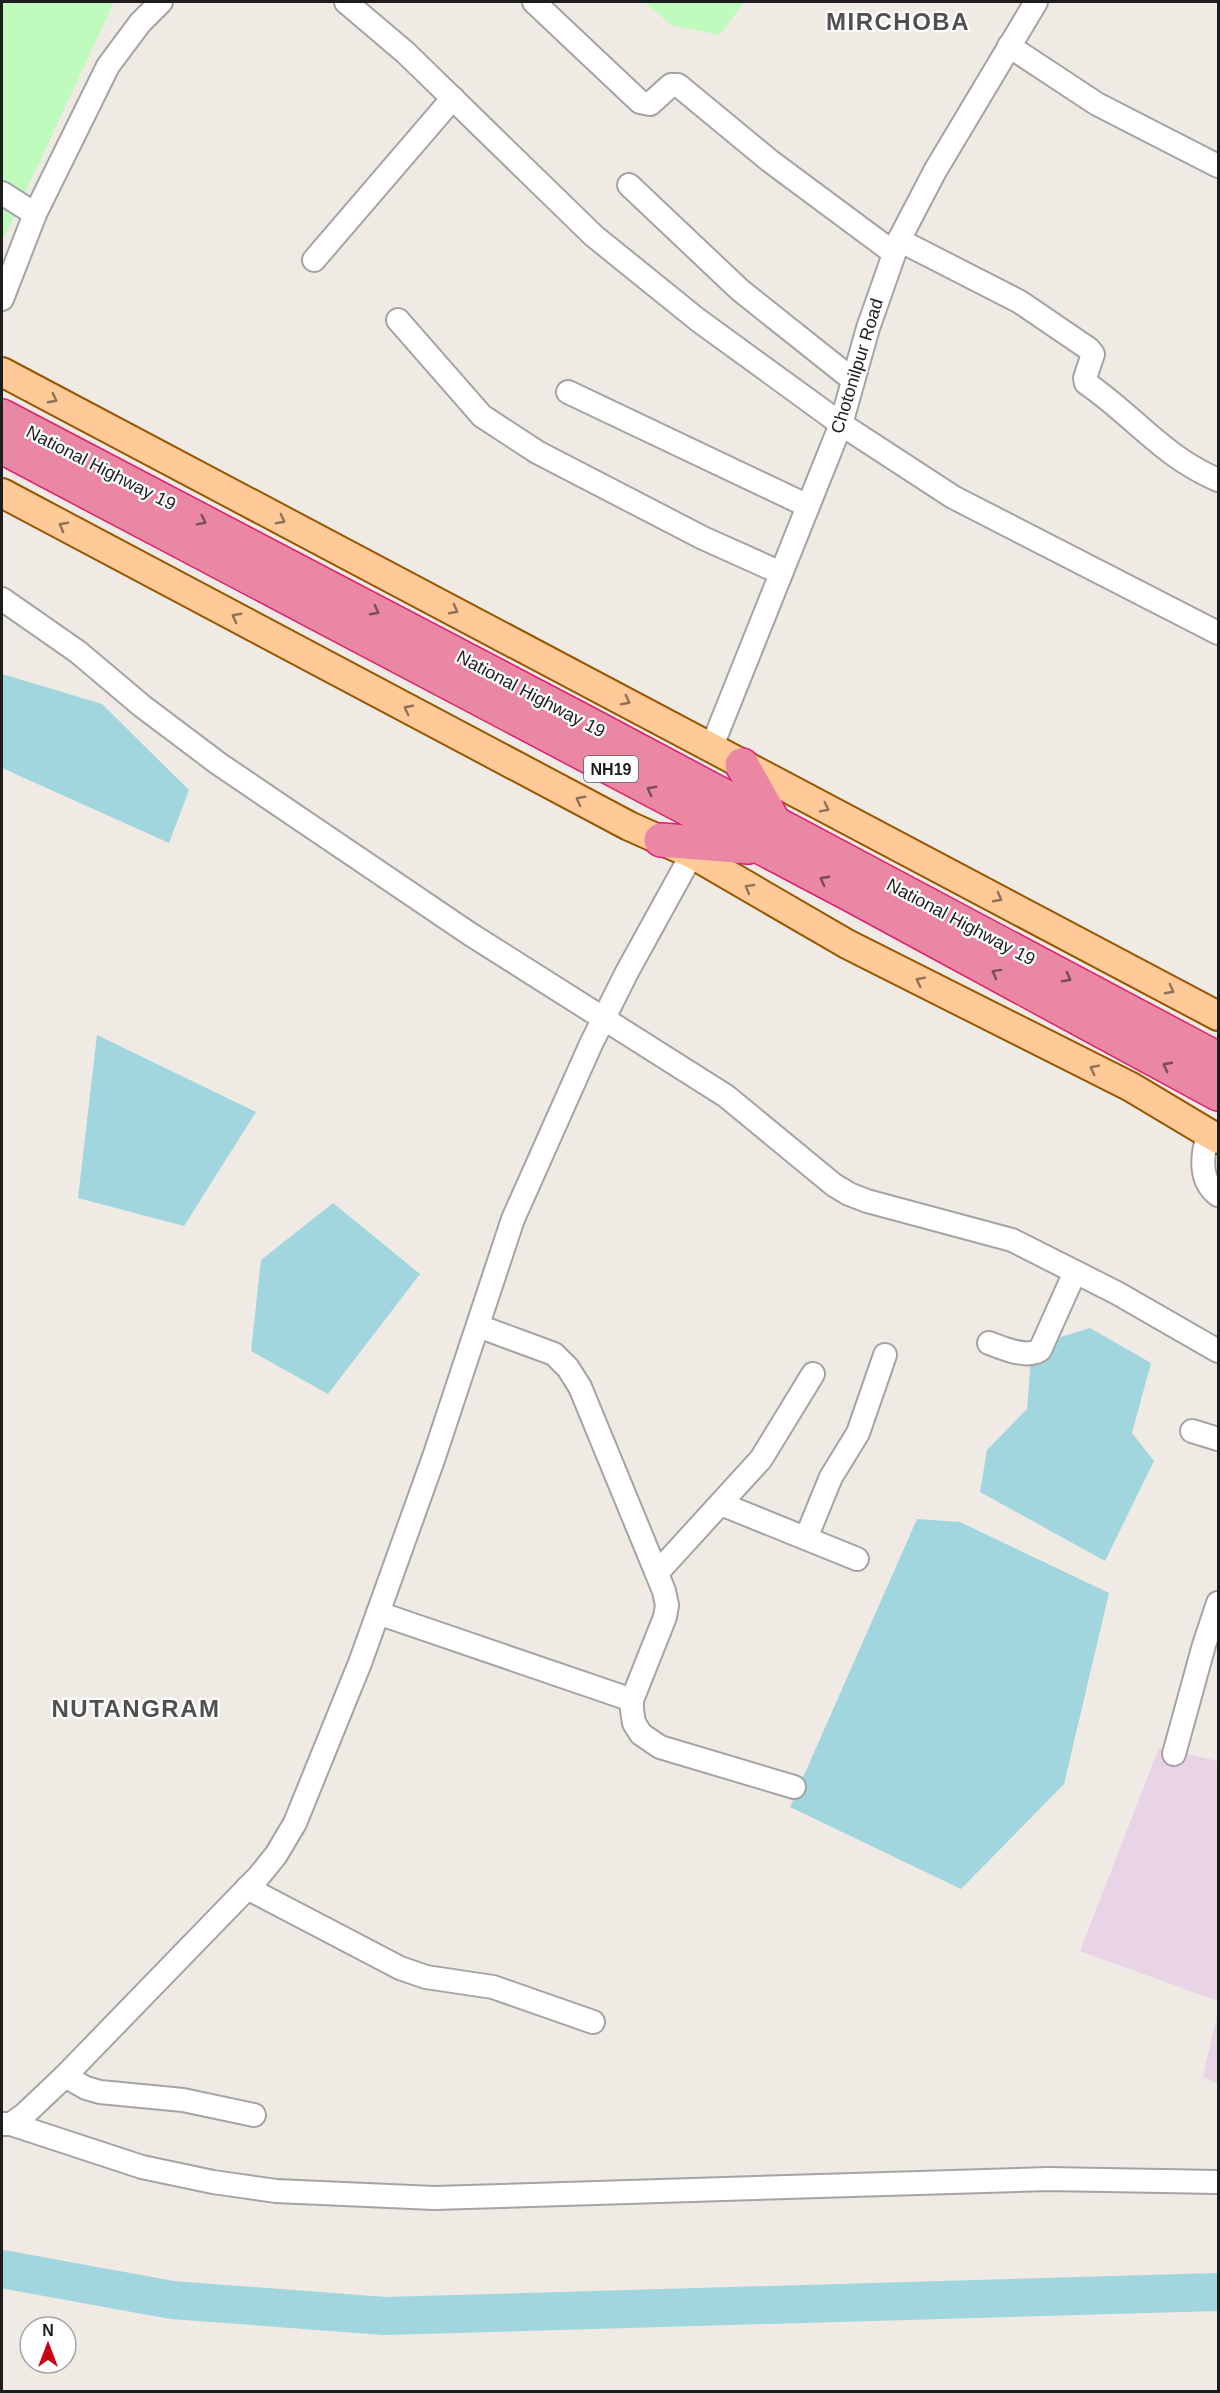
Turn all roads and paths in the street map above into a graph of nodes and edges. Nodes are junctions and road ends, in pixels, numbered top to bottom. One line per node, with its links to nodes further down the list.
1 (161, 2): 10 (street)
2 (346, 2): 6 (street)
3 (534, 2): 11 (street)
4 (1036, 2): 5 (street, Chotonilpur Road)
5 (1009, 46): 7 (street); 11 (street, Chotonilpur Road)
6 (453, 98): 12 (street); 19 (street)
7 (1218, 166)
8 (629, 185): 16 (street)
9 (2, 193): 10 (street)
10 (35, 214): 13 (street)
11 (896, 247): 16 (street, Chotonilpur Road); 21 (street)
12 (314, 260)
13 (2, 299)
14 (398, 320): 24 (street)
15 (2, 372): 27 (main road, one-way to 27)
16 (853, 380): 19 (street, Chotonilpur Road)
17 (568, 392): 23 (street)
18 (2, 416): 29 (highway, National Highway 19 / NH19, one-way to 29)
19 (841, 424): 23 (street, Chotonilpur Road); 26 (street)
20 (2, 447): 29 (highway, NH19, one-way to 20)
21 (1218, 480)
22 (2, 493): 30 (main road, one-way to 22)
23 (808, 506): 24 (street, Chotonilpur Road)
24 (782, 573): 27 (street, Chotonilpur Road)
25 (2, 599): 33 (street)
26 (1218, 633)
27 (712, 746): 28 (main road)
28 (742, 765): 29 (highway); 32 (main road, one-way to 32)
29 (768, 835): 30 (highway); 34 (highway, National Highway 19 / NH19, one-way to 34); 35 (highway, NH19, one-way to 29)
30 (661, 840): 31 (main road)
31 (692, 854): 33 (street); 36 (main road, one-way to 31)
32 (1218, 1016)
33 (603, 1019): 38 (street); 39 (street)
34 (1218, 1059)
35 (1218, 1094)
36 (1214, 1136): 37 (street)
37 (1218, 1195)
38 (1075, 1272): 40 (street); 41 (street)
39 (478, 1326): 49 (street); 51 (street)
40 (989, 1343)
41 (1218, 1350)
42 (885, 1355): 47 (street)
43 (813, 1374): 46 (street)
44 (1192, 1431): 45 (street)
45 (1218, 1439)
46 (721, 1504): 47 (street); 49 (street)
47 (806, 1538): 48 (street)
48 (857, 1559)
49 (657, 1573): 52 (street)
50 (1218, 1604): 53 (street)
51 (378, 1613): 52 (street); 55 (street)
52 (632, 1700): 54 (street)
53 (1174, 1754)
54 (794, 1787)
55 (247, 1888): 56 (street); 57 (street)
56 (593, 2022)
57 (65, 2076): 58 (street); 59 (street)
58 (254, 2115)
59 (6, 2124): 60 (street)
60 (1218, 2182)

